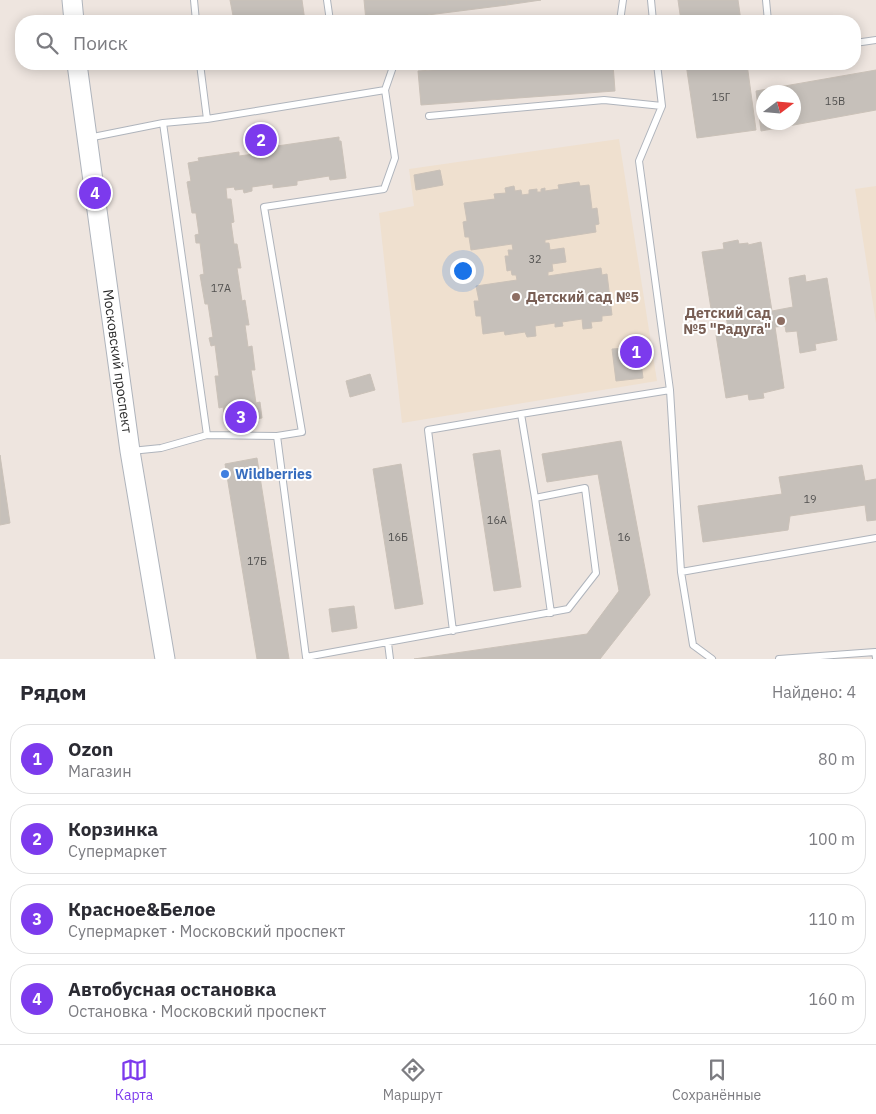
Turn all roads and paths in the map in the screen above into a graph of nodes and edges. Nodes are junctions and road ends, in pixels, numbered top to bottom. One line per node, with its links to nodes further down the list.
1 (72, 0): 7 (main road)
2 (194, 0): 8 (lane)
3 (326, 0): 9 (lane)
4 (623, 0): 10 (lane)
5 (651, 0): 11 (lane)
6 (766, 0): 12 (lane)
7 (73, 15)
8 (195, 15)
9 (329, 15)
10 (621, 15)
11 (652, 15)
12 (767, 15)
13 (876, 40): 14 (lane)
14 (861, 42)
15 (78, 70): 24 (main road, Московский проспект)
16 (201, 70): 22 (lane)
17 (392, 70): 19 (lane)
18 (659, 70): 20 (lane)
19 (385, 90): 22 (lane); 28 (lane)
20 (662, 106): 21 (lane); 25 (lane)
21 (429, 116)
22 (207, 119): 23 (lane)
23 (163, 123): 24 (lane); 27 (lane)
24 (86, 138): 29 (main road, Московский проспект)
25 (670, 390): 26 (lane); 32 (lane)
26 (521, 414): 30 (lane); 34 (lane)
27 (208, 435): 28 (lane); 29 (lane)
28 (277, 436): 35 (lane)
29 (130, 452): 37 (main road, Московский проспект)
30 (535, 498): 33 (lane); 33 (lane)
31 (876, 538): 32 (lane)
32 (681, 572): 39 (lane)
33 (551, 613): 34 (lane)
34 (454, 631): 35 (lane)
35 (388, 643): 38 (lane)
36 (876, 658): 40 (lane)
37 (165, 659)
38 (390, 659)
39 (712, 659)
40 (779, 659)

